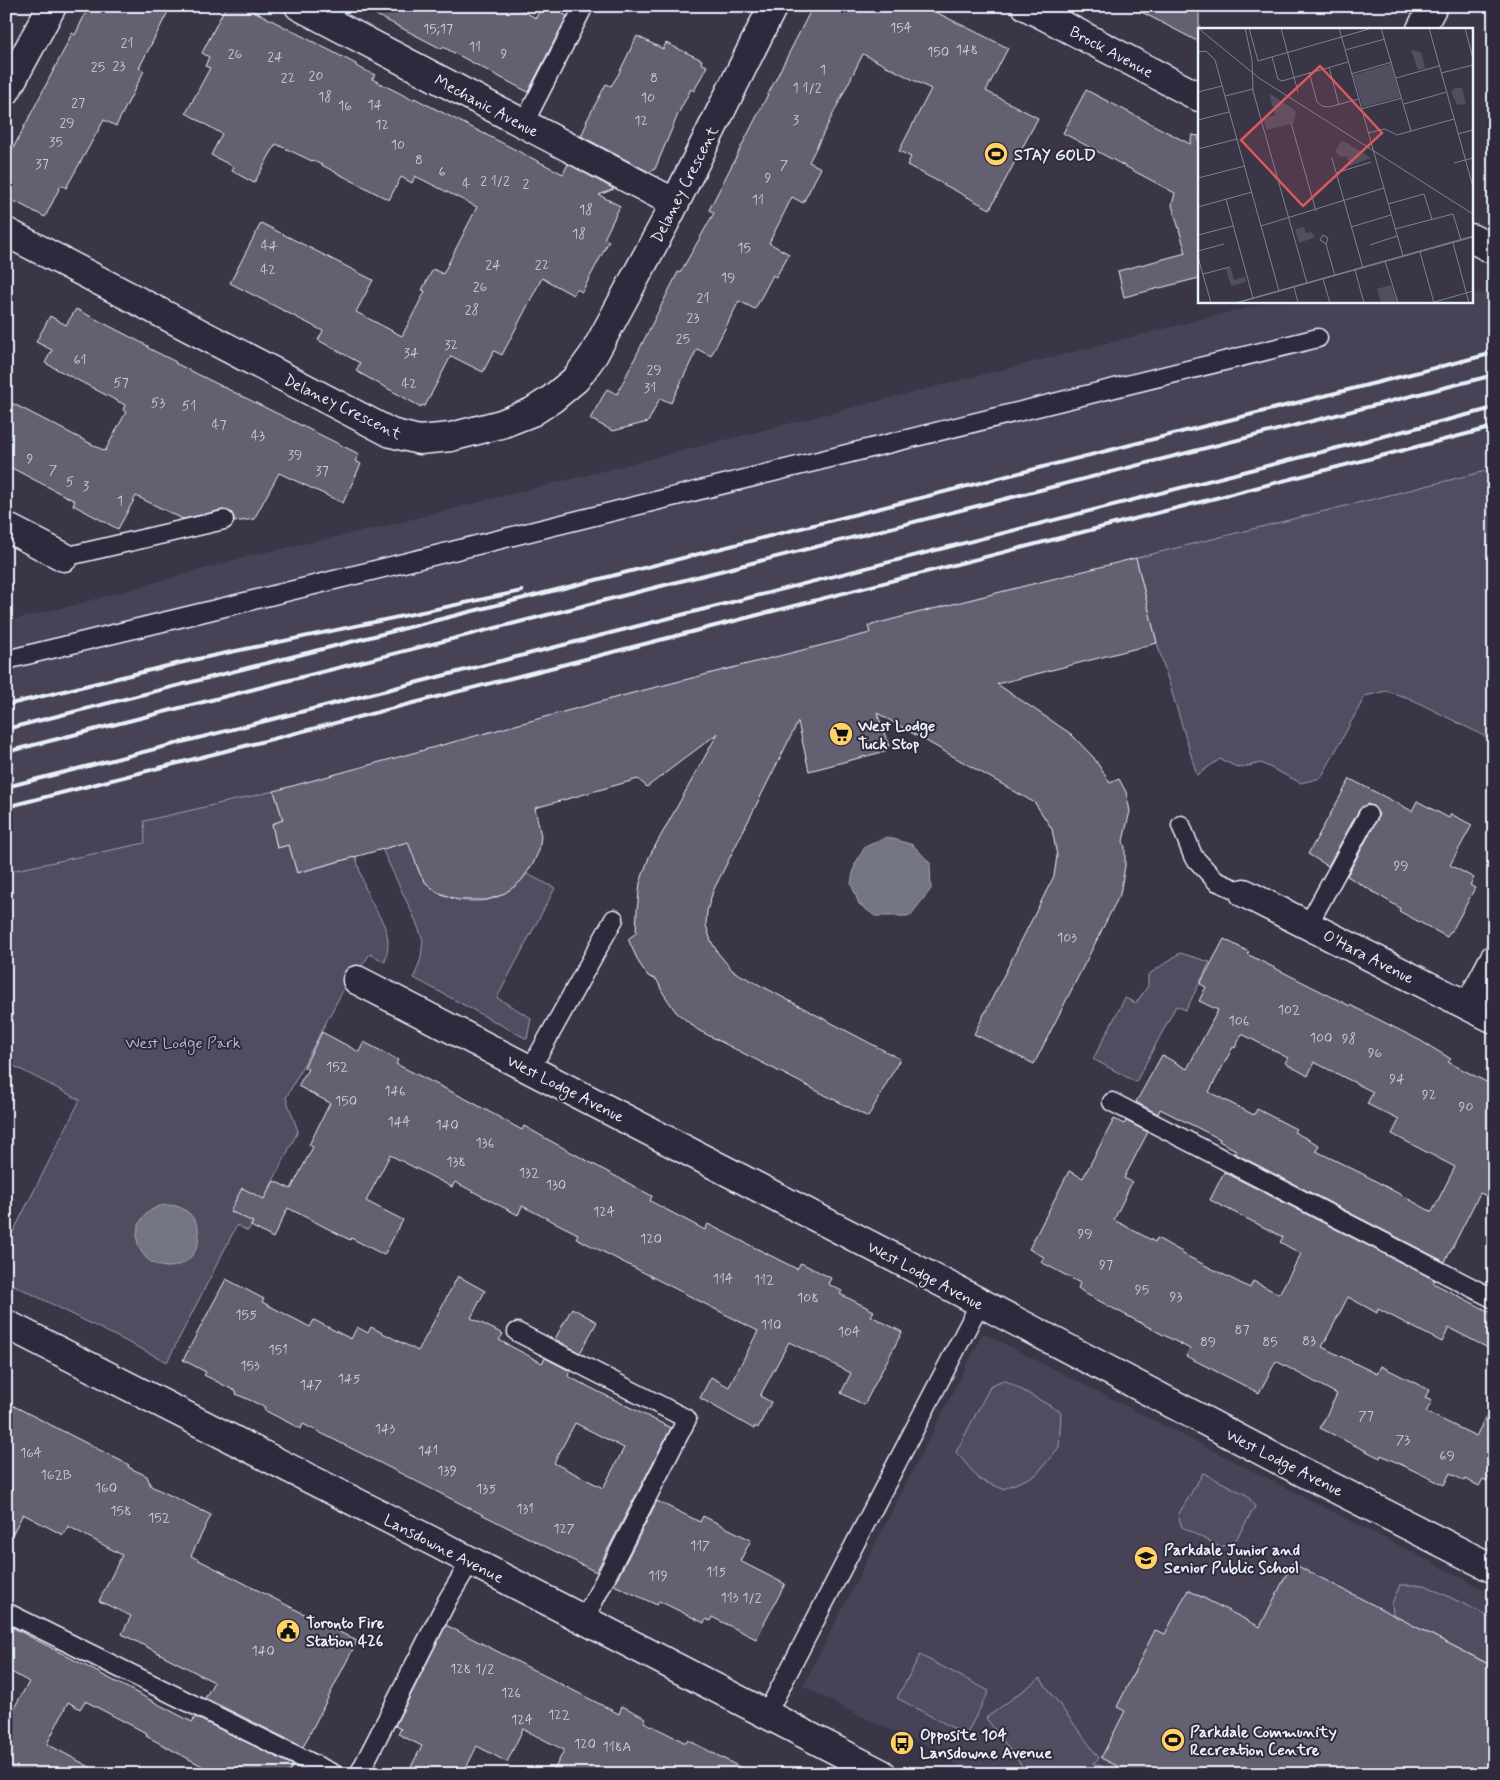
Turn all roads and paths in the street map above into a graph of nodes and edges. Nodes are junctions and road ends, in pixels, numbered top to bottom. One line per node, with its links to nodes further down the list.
1 (52, 6): 8 (street)
2 (299, 6): 10 (street, Mechanic Avenue)
3 (584, 6): 10 (lane)
4 (774, 6): 11 (street, Delaney Crescent)
5 (1026, 6): 9 (street, Brock Avenue)
6 (1433, 6): 7 (street)
7 (1422, 28)
8 (6, 92)
9 (1198, 95)
10 (524, 123): 11 (street, Mechanic Avenue)
11 (675, 203): 12 (street, Delaney Crescent)
12 (6, 232)
13 (1472, 239): 14 (street)
14 (1494, 250)
15 (1318, 338): 19 (lane)
16 (224, 520): 18 (lane)
17 (6, 527): 18 (street)
18 (64, 558)
19 (6, 660)
20 (1368, 815): 24 (lane)
21 (1181, 825): 22 (lane)
22 (1244, 893): 24 (street, O'Hara Avenue)
23 (614, 919): 29 (lane)
24 (1308, 925): 27 (street, O'Hara Avenue)
25 (1494, 959): 27 (street)
26 (357, 980): 29 (street, West Lodge Avenue)
27 (1469, 1006): 28 (street, O'Hara Avenue)
28 (1494, 1020)
29 (530, 1070): 32 (street, West Lodge Avenue)
30 (1112, 1102): 31 (lane)
31 (1494, 1299)
32 (980, 1303): 36 (street, West Lodge Avenue); 39 (lane)
33 (6, 1324): 35 (street, Lansdowne Avenue)
34 (517, 1332): 38 (lane)
35 (470, 1562): 38 (street, Lansdowne Avenue); 41 (lane)
36 (1494, 1569)
37 (6, 1612): 40 (lane)
38 (584, 1620): 39 (street, Lansdowne Avenue)
39 (767, 1713): 42 (street, Lansdowne Avenue)
40 (334, 1774)
41 (359, 1774)
42 (882, 1774)

